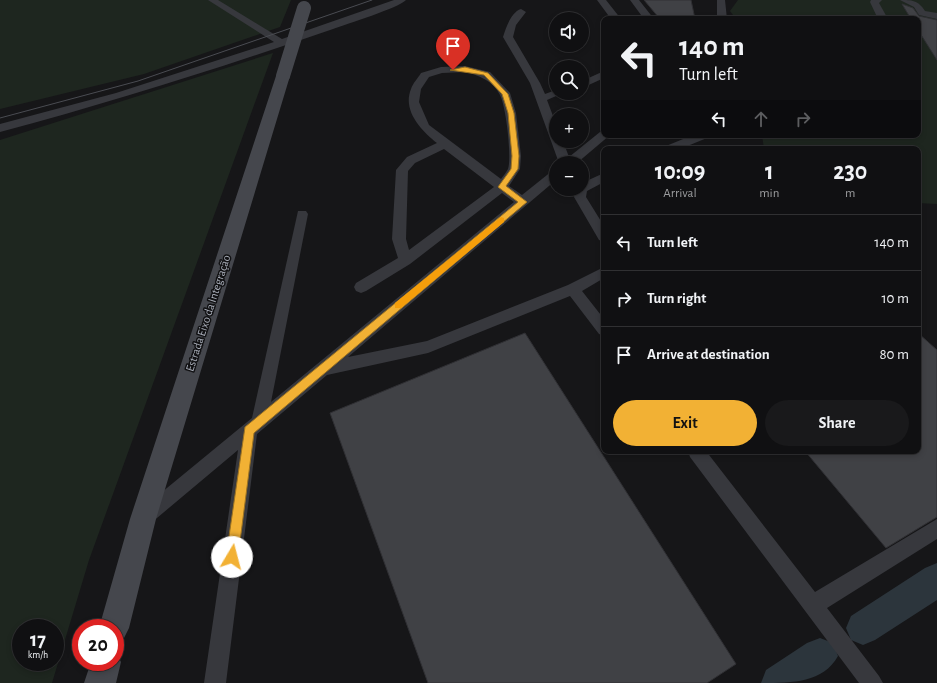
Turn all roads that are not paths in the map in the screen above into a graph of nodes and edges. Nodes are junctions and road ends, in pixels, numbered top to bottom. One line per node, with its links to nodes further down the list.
1 (212, 0): 15 (lane)
2 (402, 0): 15 (lane)
3 (601, 0): 10 (lane)
4 (634, 0): 11 (lane)
5 (721, 0): 12 (lane)
6 (878, 0): 13 (lane)
7 (904, 0): 14 (lane)
8 (306, 4): 43 (main road, Estrada Eixo da Integração, bridge)
9 (521, 12): 19 (lane)
10 (614, 16)
11 (647, 16)
12 (722, 16)
13 (881, 16)
14 (937, 16)
15 (281, 43): 21 (lane)
16 (601, 75): 17 (lane)
17 (589, 81)
18 (549, 96): 19 (lane)
19 (541, 99): 20 (lane)
20 (549, 121)
21 (0, 128)
22 (601, 137): 26 (lane)
23 (696, 138): 25 (lane)
24 (445, 144): 30 (lane); 30 (lane); 35 (lane)
25 (677, 146)
26 (578, 156)
27 (601, 179): 29 (lane)
28 (549, 180): 32 (lane)
29 (589, 185)
30 (502, 187): 32 (lane); 35 (lane)
31 (580, 196): 34 (lane)
32 (523, 202): 40 (lane)
33 (302, 214): 41 (lane)
34 (601, 232)
35 (405, 260): 37 (lane)
36 (601, 274): 38 (lane)
37 (361, 287)
38 (573, 289): 39 (lane); 40 (lane)
39 (601, 326)
40 (323, 369): 41 (lane)
41 (254, 426): 43 (lane); 49 (lane)
42 (698, 454): 45 (lane)
43 (143, 519): 46 (main road, Estrada Eixo da Integração)
44 (937, 528): 45 (lane)
45 (813, 605): 50 (lane)
46 (116, 619)
47 (103, 671): 48 (main road)
48 (100, 683)
49 (215, 683)
50 (872, 683)

